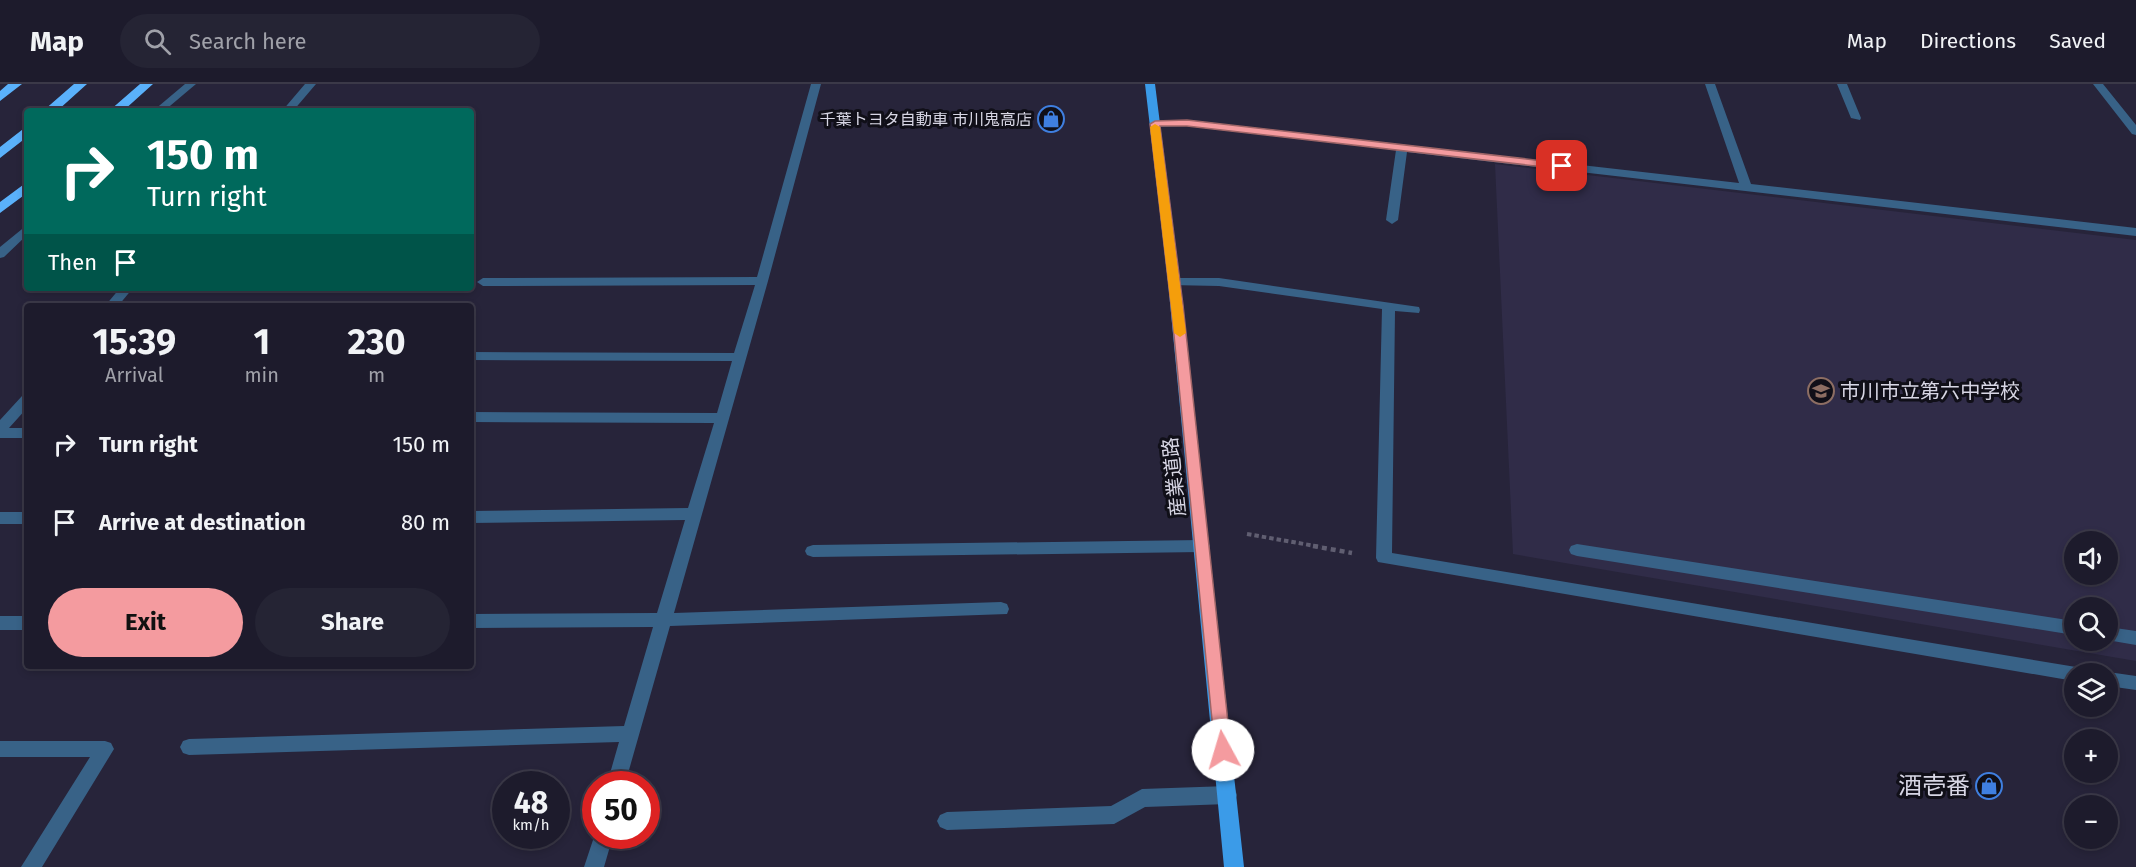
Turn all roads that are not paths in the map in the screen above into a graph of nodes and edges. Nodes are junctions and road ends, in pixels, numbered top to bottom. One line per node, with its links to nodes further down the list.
1 (16, 84): 11 (highway)
2 (81, 84): 12 (highway)
3 (147, 84): 13 (highway)
4 (191, 84): 14 (street)
5 (311, 84): 15 (street)
6 (816, 84): 29 (street)
7 (1150, 84): 17 (main road, 産業道路)
8 (1710, 84): 22 (street)
9 (1842, 84): 16 (street)
10 (2098, 84): 18 (street)
11 (0, 97)
12 (53, 108)
13 (119, 108)
14 (162, 108)
15 (289, 108)
16 (1856, 118)
17 (1155, 124): 20 (street); 31 (main road, 産業道路)
18 (2136, 132)
19 (24, 133): 21 (highway)
20 (1402, 148): 22 (street); 25 (street)
21 (0, 154)
22 (1746, 187): 27 (street)
23 (24, 189): 24 (highway)
24 (0, 209)
25 (1392, 220)
26 (24, 232): 28 (street)
27 (2136, 232)
28 (0, 254)
29 (762, 281): 30 (street); 37 (street)
30 (483, 282)
31 (1174, 282): 34 (street); 47 (main road, 産業道路)
32 (124, 291): 33 (street)
33 (114, 303)
34 (1389, 306): 35 (street); 58 (street)
35 (1414, 310)
36 (474, 356): 37 (street)
37 (740, 357): 40 (street)
38 (24, 403): 41 (street)
39 (474, 417): 40 (street)
40 (722, 418): 43 (street)
41 (0, 431): 42 (street)
42 (24, 433)
43 (694, 514): 44 (street); 51 (street)
44 (474, 517)
45 (0, 518): 46 (street)
46 (24, 518)
47 (1202, 546): 49 (street); 65 (main road, 産業道路)
48 (1577, 550): 55 (street)
49 (813, 551)
50 (1001, 609): 51 (street)
51 (662, 620): 52 (street); 61 (street)
52 (474, 621)
53 (0, 623): 54 (street)
54 (24, 623)
55 (2064, 626)
56 (2118, 635): 57 (street)
57 (2136, 638)
58 (2064, 672)
59 (2118, 680): 60 (street)
60 (2136, 683)
61 (628, 734): 62 (street); 64 (street)
62 (189, 747)
63 (0, 749): 68 (street)
64 (619, 771)
65 (1228, 795): 66 (street); 70 (main road, 産業道路)
66 (947, 821)
67 (599, 849): 69 (street)
68 (31, 867)
69 (594, 867)
70 (1234, 867)

